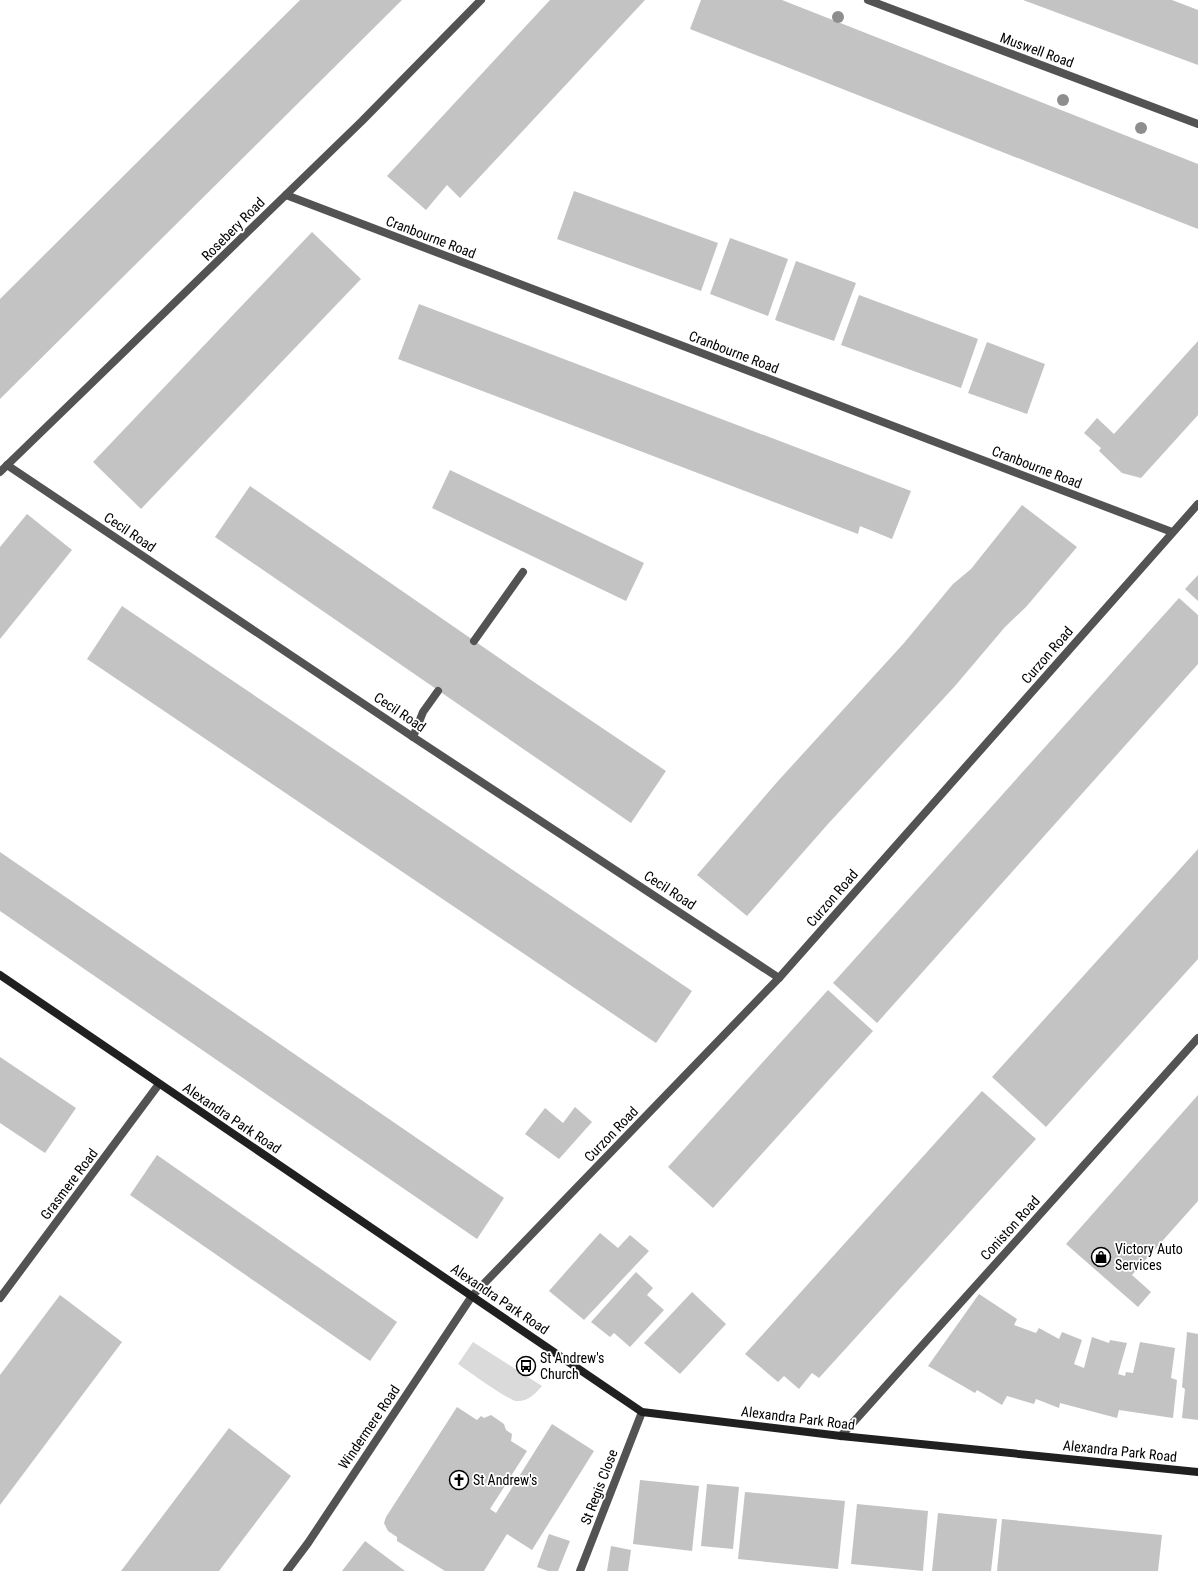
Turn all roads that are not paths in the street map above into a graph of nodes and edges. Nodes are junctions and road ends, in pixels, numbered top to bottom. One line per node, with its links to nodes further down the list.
1 (481, 0): 4 (street, Rosebery Road)
2 (868, 0): 3 (street, Muswell Road)
3 (1198, 124)
4 (286, 196): 5 (street, Rosebery Road); 8 (street, Cranbourne Road)
5 (7, 465): 6 (street, Rosebery Road); 12 (street, Cecil Road)
6 (0, 472)
7 (1198, 504): 8 (street, Curzon Road)
8 (1172, 532): 14 (street, Curzon Road)
9 (523, 572): 10 (street)
10 (474, 641)
11 (438, 691): 12 (street)
12 (413, 737): 14 (street, Cecil Road)
13 (0, 975): 16 (main road, Alexandra Park Road)
14 (779, 978): 17 (street, Curzon Road)
15 (1198, 1038): 20 (street, Coniston Road)
16 (159, 1084): 17 (main road, Alexandra Park Road); 18 (street, Grasmere Road)
17 (472, 1296): 19 (main road, Alexandra Park Road); 22 (street, Windermere Road)
18 (0, 1298)
19 (642, 1412): 20 (main road, Alexandra Park Road); 23 (street, St Regis Close)
20 (841, 1436): 21 (main road, Alexandra Park Road)
21 (1198, 1472)
22 (287, 1571)
23 (580, 1571)

